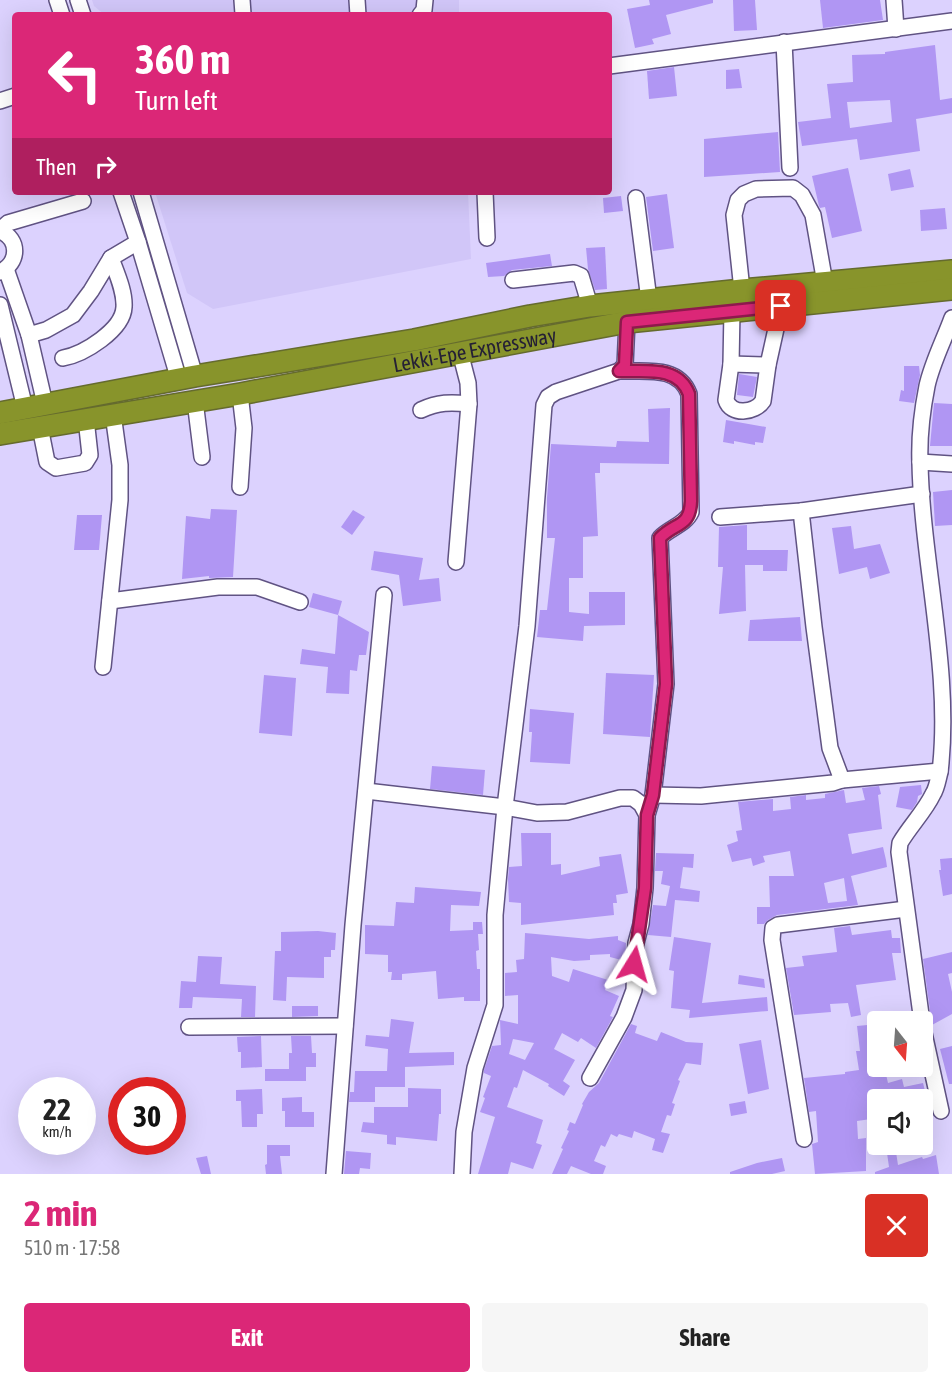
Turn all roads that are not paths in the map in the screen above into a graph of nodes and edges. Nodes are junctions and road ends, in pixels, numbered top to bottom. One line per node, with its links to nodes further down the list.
1 (894, 0): 3 (street)
2 (952, 21): 3 (street)
3 (896, 29): 4 (street)
4 (784, 42): 5 (street); 6 (street)
5 (612, 66)
6 (790, 168)
7 (122, 195): 14 (street)
8 (142, 195): 29 (street)
9 (485, 195): 13 (street)
10 (636, 198): 22 (street)
11 (83, 201): 12 (street)
12 (0, 230): 16 (street)
13 (487, 238)
14 (138, 242): 15 (street); 31 (street)
15 (111, 258): 30 (street); 34 (street)
16 (3, 270): 30 (street)
17 (952, 271): 19 (highway, Lekki-Epe Expressway)
18 (513, 280): 24 (street)
19 (825, 283): 21 (highway, Lekki-Epe Expressway); 21 (street)
20 (952, 289): 25 (highway, Lekki-Epe Expressway)
21 (742, 290): 22 (highway, Lekki-Epe Expressway)
22 (649, 300): 24 (highway, Lekki-Epe Expressway)
23 (0, 305): 42 (street)
24 (590, 306): 32 (highway, Lekki-Epe Expressway)
25 (781, 306): 26 (highway, Lekki-Epe Expressway); 36 (street)
26 (732, 311): 27 (highway, Lekki-Epe Expressway); 35 (street)
27 (627, 322): 33 (highway, Lekki-Epe Expressway); 37 (street)
28 (951, 322): 50 (street)
29 (182, 331): 31 (street); 38 (street)
30 (29, 335): 42 (street)
31 (166, 335): 38 (street)
32 (414, 351): 33 (highway, Lekki-Epe Expressway); 38 (highway, Lekki-Epe Expressway); 39 (highway, Lekki-Epe Expressway)
33 (460, 352): 41 (street)
34 (63, 358)
35 (731, 364): 36 (street); 36 (street)
36 (768, 365)
37 (619, 371): 66 (street); 67 (street)
38 (187, 378): 42 (highway, Lekki-Epe Expressway)
39 (240, 393): 40 (highway, Lekki-Epe Expressway); 52 (street)
40 (195, 401): 45 (highway, Lekki-Epe Expressway); 49 (street)
41 (469, 404): 43 (street); 56 (street)
42 (35, 406): 44 (highway, Lekki-Epe Expressway)
43 (421, 410)
44 (0, 413)
45 (113, 414): 46 (highway, Lekki-Epe Expressway); 58 (street)
46 (86, 419): 47 (highway, Lekki-Epe Expressway); 47 (street)
47 (40, 427): 48 (highway, Lekki-Epe Expressway)
48 (0, 434)
49 (202, 457)
50 (920, 462): 51 (street); 53 (street)
51 (952, 464)
52 (240, 487)
53 (922, 494): 54 (street); 60 (street)
54 (801, 511): 55 (street); 64 (street)
55 (720, 517)
56 (456, 562)
57 (384, 595): 65 (street)
58 (110, 601): 59 (street); 61 (street)
59 (300, 602)
60 (950, 660): 62 (street)
61 (103, 667)
62 (951, 716): 63 (street)
63 (940, 771): 64 (street); 69 (street)
64 (842, 780): 66 (street)
65 (366, 790): 67 (street); 71 (street)
66 (653, 795): 68 (street)
67 (505, 807): 68 (street); 78 (street)
68 (647, 815): 73 (street)
69 (906, 909): 70 (street); 76 (street)
70 (920, 1011)
71 (345, 1026): 72 (street); 77 (street)
72 (189, 1027)
73 (590, 1077)
74 (933, 1077): 75 (street)
75 (940, 1111)
76 (804, 1139)
77 (334, 1174)
78 (462, 1174)

